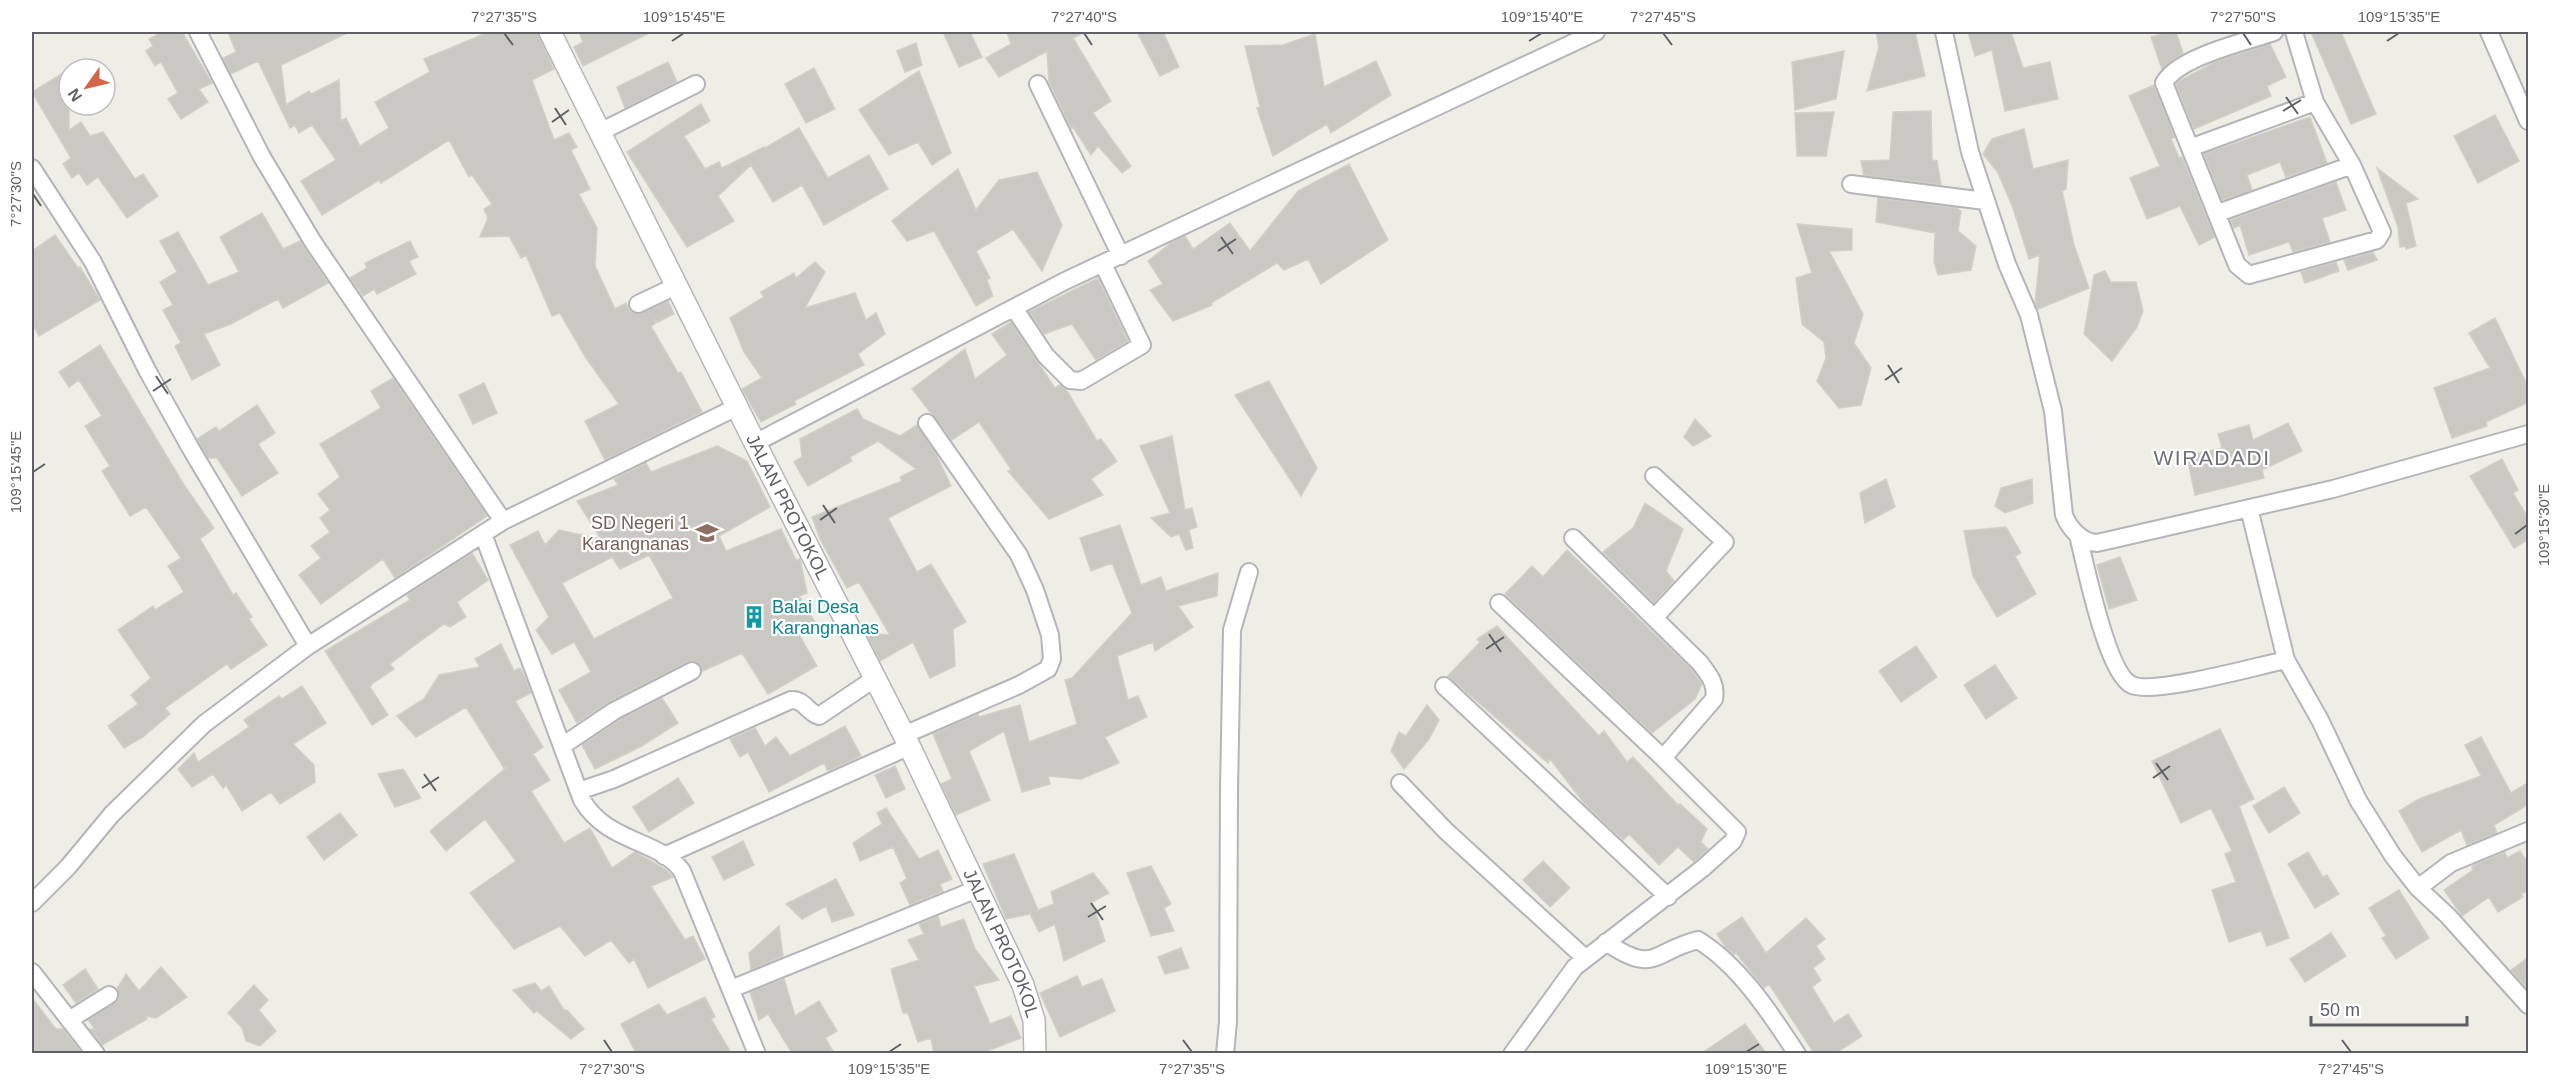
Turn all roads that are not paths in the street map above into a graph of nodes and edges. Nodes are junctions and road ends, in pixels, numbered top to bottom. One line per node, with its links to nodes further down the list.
1 (198, 32): 30 (street)
2 (550, 32): 12 (street, JALAN PROTOKOL)
3 (1596, 32): 19 (street)
4 (1944, 32): 17 (street)
5 (2274, 32): 13 (street)
6 (2294, 32): 10 (street)
7 (2489, 32): 11 (street)
8 (696, 84): 12 (street)
9 (1038, 84): 19 (street)
10 (2315, 102): 13 (street); 14 (street)
11 (2529, 121)
12 (600, 132): 21 (street, JALAN PROTOKOL)
13 (2190, 148): 18 (street)
14 (2352, 165): 18 (street); 18 (street)
15 (32, 168): 37 (street)
16 (1851, 184): 17 (street)
17 (1985, 201): 32 (street)
18 (2218, 213)
19 (1121, 256): 20 (street)
20 (1103, 264): 23 (street); 23 (street)
21 (676, 286): 22 (street); 24 (street, JALAN PROTOKOL)
22 (638, 304)
23 (1014, 308): 27 (street)
24 (738, 407): 27 (street, JALAN PROTOKOL); 30 (street)
25 (927, 423): 42 (street)
26 (2529, 434): 29 (street)
27 (755, 443): 40 (street, JALAN PROTOKOL)
28 (1654, 476): 36 (street)
29 (2249, 508): 32 (street); 38 (street)
30 (503, 521): 31 (street)
31 (483, 534): 37 (street); 43 (street)
32 (2078, 535): 38 (street)
33 (1573, 538): 36 (street)
34 (1249, 572): 63 (street)
35 (1499, 603): 44 (street)
36 (1654, 618): 44 (street)
37 (308, 645): 52 (street)
38 (2286, 660): 49 (street)
39 (692, 671): 43 (street)
40 (874, 679): 42 (street, JALAN PROTOKOL); 46 (street)
41 (1444, 686): 51 (street)
42 (907, 740): 48 (street); 50 (street, JALAN PROTOKOL)
43 (562, 746): 46 (street)
44 (1663, 758): 51 (street)
45 (1400, 783): 54 (street)
46 (579, 791): 48 (street)
47 (2529, 831): 49 (street)
48 (664, 856): 56 (street)
49 (2418, 888): 58 (street)
50 (977, 889): 56 (street); 62 (street, JALAN PROTOKOL)
51 (1668, 897): 53 (street)
52 (32, 903)
53 (1606, 942): 54 (street); 65 (street)
54 (1585, 958): 64 (street)
55 (32, 972): 59 (street)
56 (732, 989): 61 (street)
57 (109, 995): 59 (street)
58 (2529, 1005)
59 (69, 1020): 60 (street)
60 (96, 1053)
61 (757, 1053)
62 (1035, 1053)
63 (1225, 1053)
64 (1512, 1053)
65 (1797, 1053)

